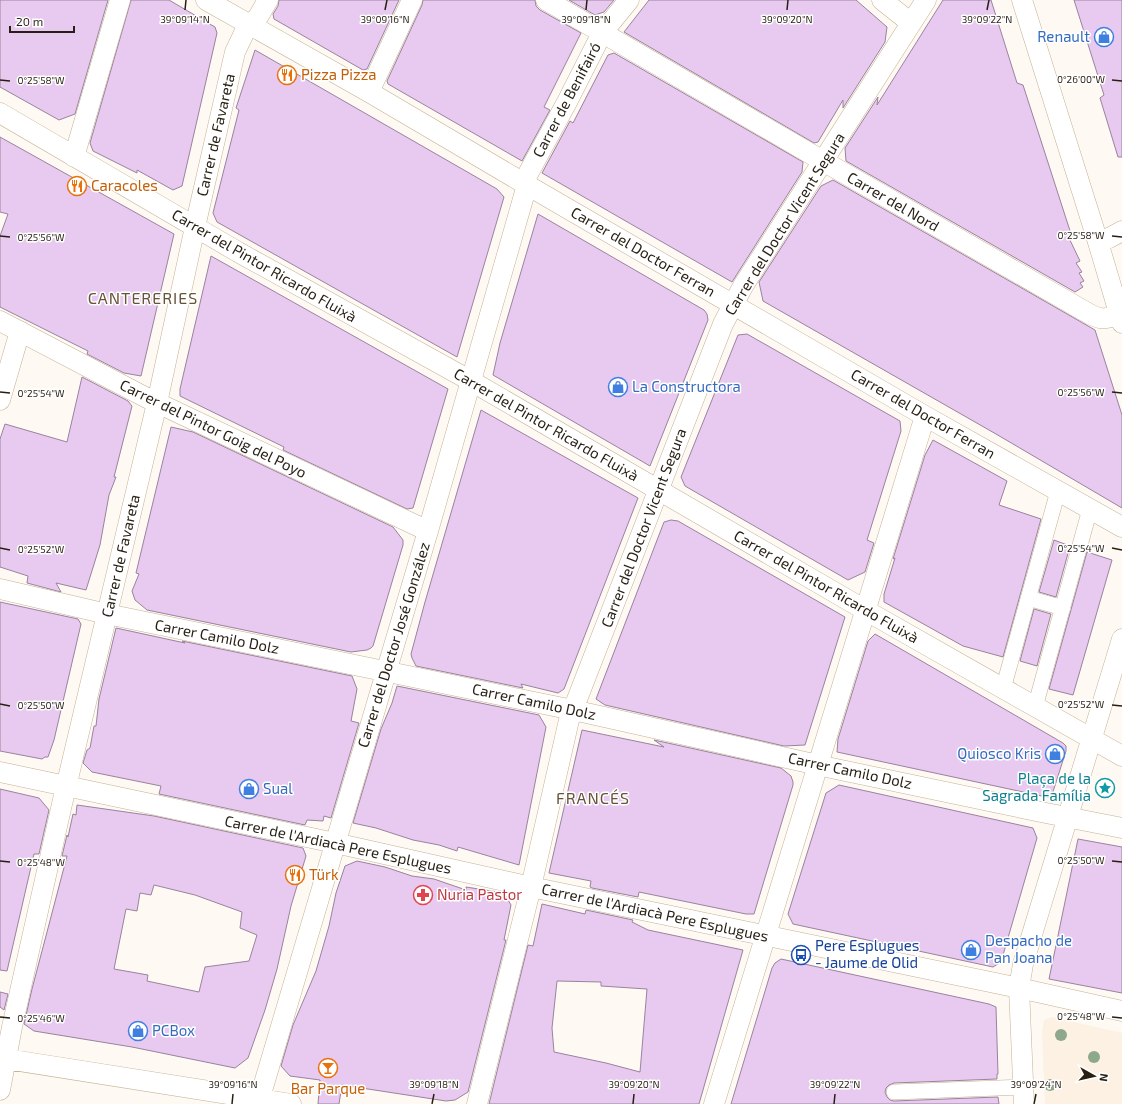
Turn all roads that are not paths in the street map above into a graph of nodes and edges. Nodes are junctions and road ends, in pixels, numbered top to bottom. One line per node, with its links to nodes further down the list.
1 (120, 0): 15 (street)
2 (206, 0): 11 (street, Carrer del Doctor Ferran)
3 (268, 0): 11 (street, Carrer de Favareta)
4 (412, 0): 13 (street)
5 (546, 0): 12 (street, Carrer del Nord)
6 (629, 0): 12 (street, Carrer de Benifairó)
7 (882, 0): 10 (street)
8 (926, 0): 10 (street, Carrer del Doctor Vicent Segura)
9 (1022, 0): 20 (street)
10 (911, 23): 16 (street, Carrer del Doctor Vicent Segura)
11 (250, 25): 13 (street, Carrer del Doctor Ferran); 18 (street, Carrer de Favareta)
12 (602, 33): 16 (street, Carrer del Nord); 17 (street, Carrer de Benifairó)
13 (369, 92): 17 (street, Carrer del Doctor Ferran)
14 (0, 113): 15 (street, Carrer del Pintor Ricardo Fluixà)
15 (74, 157): 18 (street, Carrer del Pintor Ricardo Fluixà)
16 (823, 161): 21 (street, Carrer del Doctor Vicent Segura); 22 (street, Carrer del Nord)
17 (525, 184): 21 (street, Carrer del Doctor Ferran); 25 (street, Carrer del Doctor José González)
18 (195, 227): 25 (street, Carrer del Pintor Ricardo Fluixà); 27 (street, Carrer de Favareta)
19 (1122, 232): 20 (street)
20 (1098, 242): 22 (street)
21 (733, 304): 28 (street, Carrer del Doctor Ferran); 29 (street, Carrer del Doctor Vicent Segura)
22 (1121, 319)
23 (0, 321): 24 (street, Carrer del Pintor Goig del Poyo)
24 (20, 331): 26 (street); 27 (street, Carrer del Pintor Goig del Poyo)
25 (471, 381): 29 (street, Carrer del Pintor Ricardo Fluixà); 33 (street, Carrer del Doctor José González)
26 (0, 400)
27 (157, 403): 33 (street, Carrer del Pintor Goig del Poyo); 38 (street, Carrer de Favareta)
28 (925, 416): 30 (street, Carrer del Doctor Ferran); 37 (street)
29 (658, 490): 37 (street, Carrer del Pintor Ricardo Fluixà); 43 (street, Carrer del Doctor Vicent Segura)
30 (1058, 491): 31 (street, Carrer del Doctor Ferran); 35 (street)
31 (1090, 509): 32 (street, Carrer del Doctor Ferran); 36 (street)
32 (1122, 527)
33 (428, 531): 40 (street, Carrer del Doctor José González)
34 (0, 589): 38 (street, Carrer Camilo Dolz)
35 (1028, 598): 36 (street); 41 (street)
36 (1062, 608): 42 (street)
37 (865, 610): 41 (street, Carrer del Pintor Ricardo Fluixà); 46 (street)
38 (107, 614): 40 (street, Carrer Camilo Dolz); 48 (street, Carrer de Favareta)
39 (1122, 639): 44 (street)
40 (386, 671): 43 (street, Carrer Camilo Dolz); 51 (street, Carrer del Doctor José González)
41 (1003, 689): 42 (street, Carrer del Pintor Ricardo Fluixà)
42 (1035, 707): 44 (street, Carrer del Pintor Ricardo Fluixà)
43 (573, 710): 46 (street, Carrer Camilo Dolz); 52 (street, Carrer del Doctor Vicent Segura)
44 (1092, 738): 45 (street); 49 (street)
45 (1122, 756)
46 (818, 764): 49 (street, Carrer Camilo Dolz); 53 (street)
47 (0, 772): 48 (street, Carrer de l'Ardiacà Pere Esplugues)
48 (67, 786): 51 (street, Carrer de l'Ardiacà Pere Esplugues); 56 (street, Carrer de Favareta)
49 (1067, 817): 50 (street); 54 (street)
50 (1122, 828)
51 (335, 843): 52 (street, Carrer de l'Ardiacà Pere Esplugues); 60 (street, Carrer del Doctor José González)
52 (531, 887): 53 (street, Carrer de l'Ardiacà Pere Esplugues); 62 (street, Carrer del Doctor Vicent Segura)
53 (766, 936): 54 (street, Carrer de l'Ardiacà Pere Esplugues); 63 (street)
54 (1019, 988): 55 (street, Carrer de l'Ardiacà Pere Esplugues); 59 (street)
55 (1122, 1011)
56 (3, 1058): 57 (street, Carrer de Favareta); 60 (street)
57 (0, 1090)
58 (894, 1092): 59 (street)
59 (1023, 1095)
60 (259, 1101): 61 (street)
61 (291, 1104)
62 (477, 1104)
63 (714, 1104)

